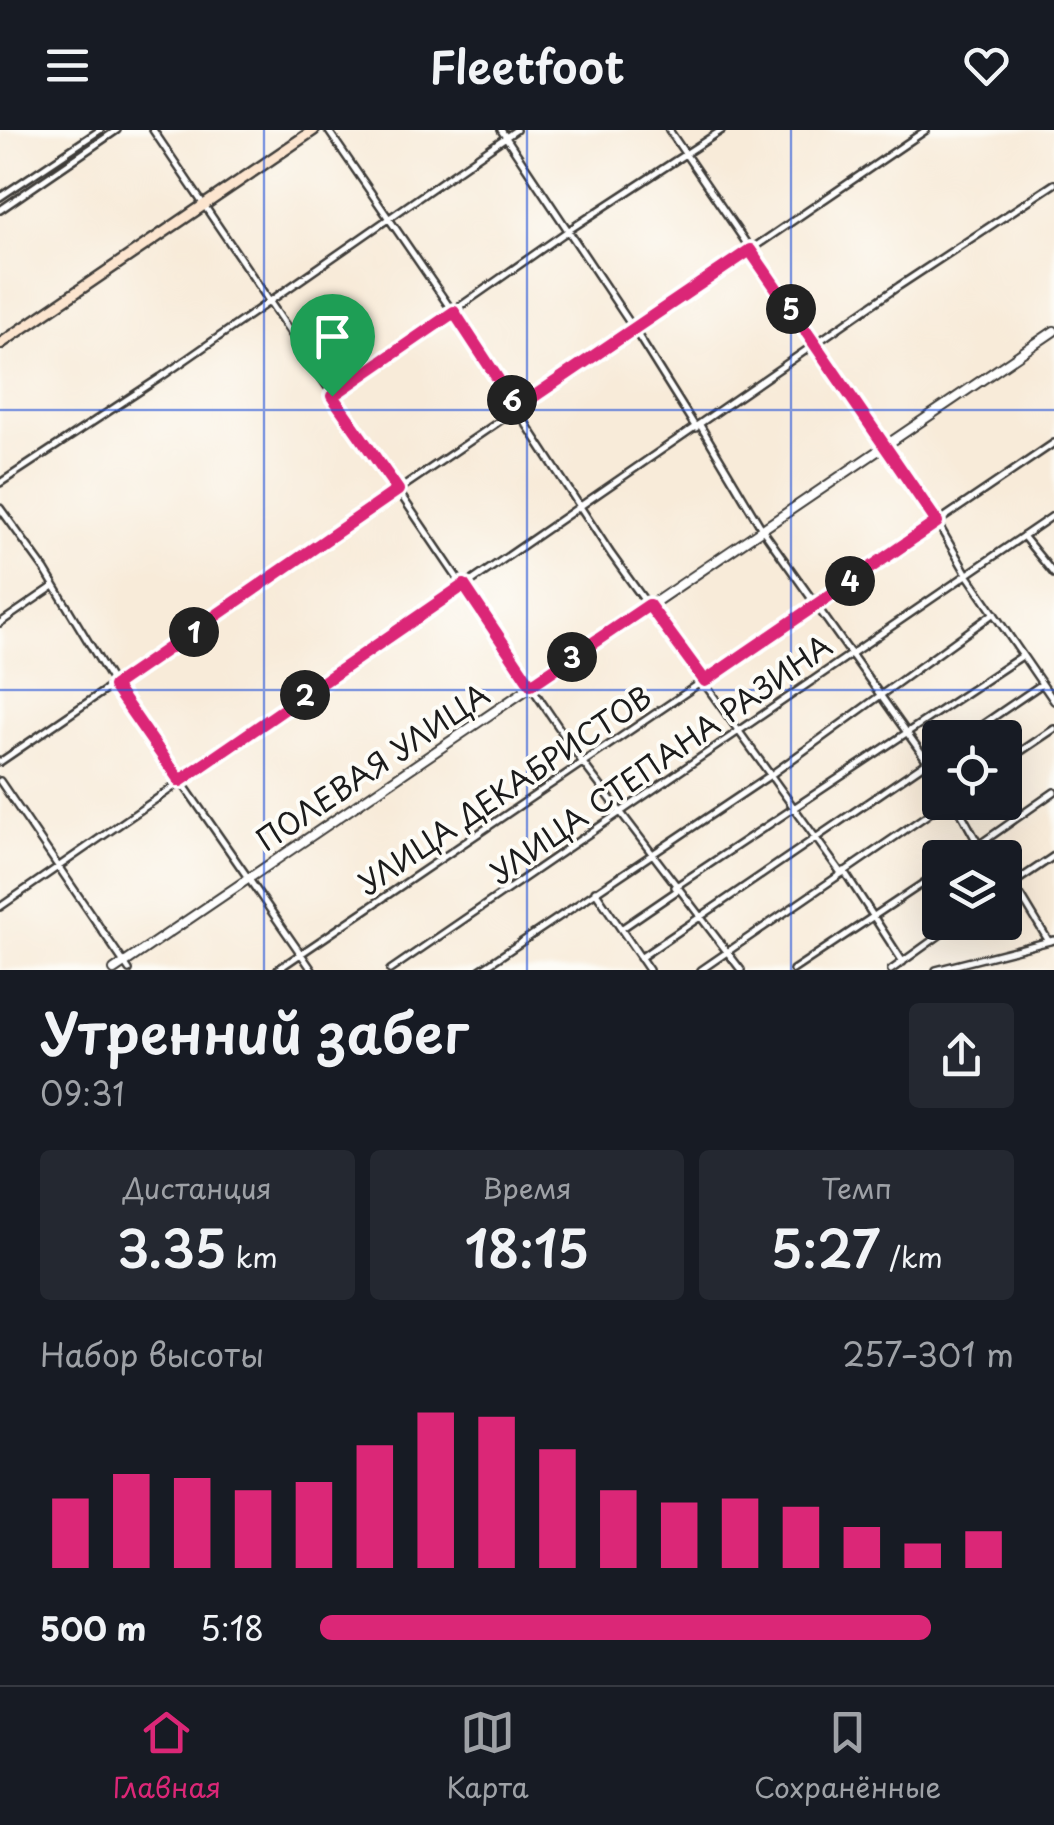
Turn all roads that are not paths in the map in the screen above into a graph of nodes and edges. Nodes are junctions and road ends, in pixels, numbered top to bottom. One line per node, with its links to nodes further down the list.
1 (100, 130): 14 (street)
2 (117, 130): 16 (street)
3 (153, 130): 15 (street)
4 (314, 130): 15 (main road)
5 (328, 130): 17 (street)
6 (501, 130): 11 (street)
7 (516, 130): 11 (street)
8 (670, 130): 12 (street)
9 (722, 130): 12 (street)
10 (926, 130): 19 (street)
11 (506, 138): 17 (street); 18 (street)
12 (686, 154): 18 (street); 19 (street)
13 (1054, 184): 25 (street)
14 (0, 198)
15 (204, 205): 20 (street); 24 (main road)
16 (0, 210)
17 (390, 218): 20 (street); 21 (street)
18 (569, 230): 21 (street); 22 (street)
19 (750, 250): 22 (street); 25 (street)
20 (270, 302): 26 (street); 31 (street)
21 (454, 312): 26 (street); 27 (street)
22 (634, 329): 27 (street); 28 (street)
23 (1054, 331): 30 (street, ПОЛЕВАЯ УЛИЦА)
24 (0, 344)
25 (816, 346): 28 (street); 30 (street)
26 (332, 396): 32 (street)
27 (517, 408): 32 (street); 33 (street)
28 (698, 426): 33 (street); 37 (street)
29 (1054, 443): 36 (street, УЛИЦА ДЕКАБРИСТОВ)
30 (884, 446): 36 (street); 37 (street, ПОЛЕВАЯ УЛИЦА)
31 (0, 483)
32 (398, 490): 41 (street); 52 (street)
33 (581, 506): 41 (street); 44 (street)
34 (0, 508): 42 (street)
35 (1054, 514): 38 (street, УЛИЦА СТЕПАНА РАЗИНА)
36 (937, 522): 40 (street); 43 (street, УЛИЦА ДЕКАБРИСТОВ)
37 (762, 529): 43 (street); 44 (street, ПОЛЕВАЯ УЛИЦА)
38 (1023, 536): 39 (street); 40 (street, УЛИЦА СТЕПАНА РАЗИНА)
39 (1054, 574)
40 (968, 576): 45 (street); 47 (street, УЛИЦА СТЕПАНА РАЗИНА)
41 (464, 585): 51 (street); 66 (street)
42 (54, 586): 46 (street); 52 (street)
43 (817, 604): 47 (street); 49 (street, УЛИЦА ДЕКАБРИСТОВ)
44 (649, 605): 49 (street); 51 (street, ПОЛЕВАЯ УЛИЦА)
45 (994, 614): 48 (street); 53 (street)
46 (0, 623)
47 (853, 653): 53 (street); 57 (street, УЛИЦА СТЕПАНА РАЗИНА)
48 (1022, 656): 50 (street); 58 (street)
49 (705, 681): 57 (street); 62 (street, УЛИЦА ДЕКАБРИСТОВ)
50 (1042, 684): 54 (street); 55 (street)
51 (531, 685): 62 (street); 78 (street, ПОЛЕВАЯ УЛИЦА)
52 (114, 686): 61 (street); 66 (street)
53 (883, 695): 58 (street); 64 (street)
54 (1054, 701)
55 (989, 720)
56 (1054, 729): 59 (street)
57 (741, 730): 64 (street); 69 (street, УЛИЦА СТЕПАНА РАЗИНА)
58 (907, 730): 60 (street); 68 (street)
59 (1022, 751)
60 (922, 752)
61 (0, 762)
62 (582, 763): 69 (street); 90 (street, УЛИЦА ДЕКАБРИСТОВ)
63 (922, 765): 71 (street)
64 (772, 774): 68 (street); 73 (street)
65 (0, 781): 75 (street)
66 (180, 781): 75 (street); 78 (street)
67 (1054, 792): 72 (street)
68 (794, 805): 71 (street); 80 (street)
69 (620, 814): 73 (street); 97 (street, УЛИЦА СТЕПАНА РАЗИНА)
70 (922, 818): 76 (street)
71 (816, 836): 76 (street); 84 (street)
72 (985, 840)
73 (650, 854): 80 (street); 81 (street)
74 (1054, 856): 77 (street)
75 (59, 868): 83 (street); 93 (street)
76 (842, 872): 85 (street); 89 (street)
77 (1022, 877)
78 (246, 878): 90 (street); 93 (street, ПОЛЕВАЯ УЛИЦА)
79 (922, 884): 85 (street)
80 (676, 888): 84 (street); 86 (street)
81 (595, 891): 86 (street); 98 (street)
82 (1022, 897): 88 (street)
83 (0, 906)
84 (698, 919): 89 (street); 91 (street)
85 (872, 919): 92 (street); 102 (street)
86 (621, 929): 91 (street)
87 (933, 940): 92 (street)
88 (1052, 941): 104 (street)
89 (727, 952): 100 (street); 101 (street)
90 (301, 954): 95 (street, УЛИЦА ДЕКАБРИСТОВ); 96 (street)
91 (640, 958): 99 (street)
92 (903, 962): 103 (street)
93 (126, 967): 94 (street, ПОЛЕВАЯ УЛИЦА)
94 (114, 970)
95 (276, 970)
96 (312, 970)
97 (390, 970)
98 (480, 970)
99 (649, 970)
100 (701, 970)
101 (740, 970)
102 (793, 970)
103 (891, 970)
104 (936, 970)

